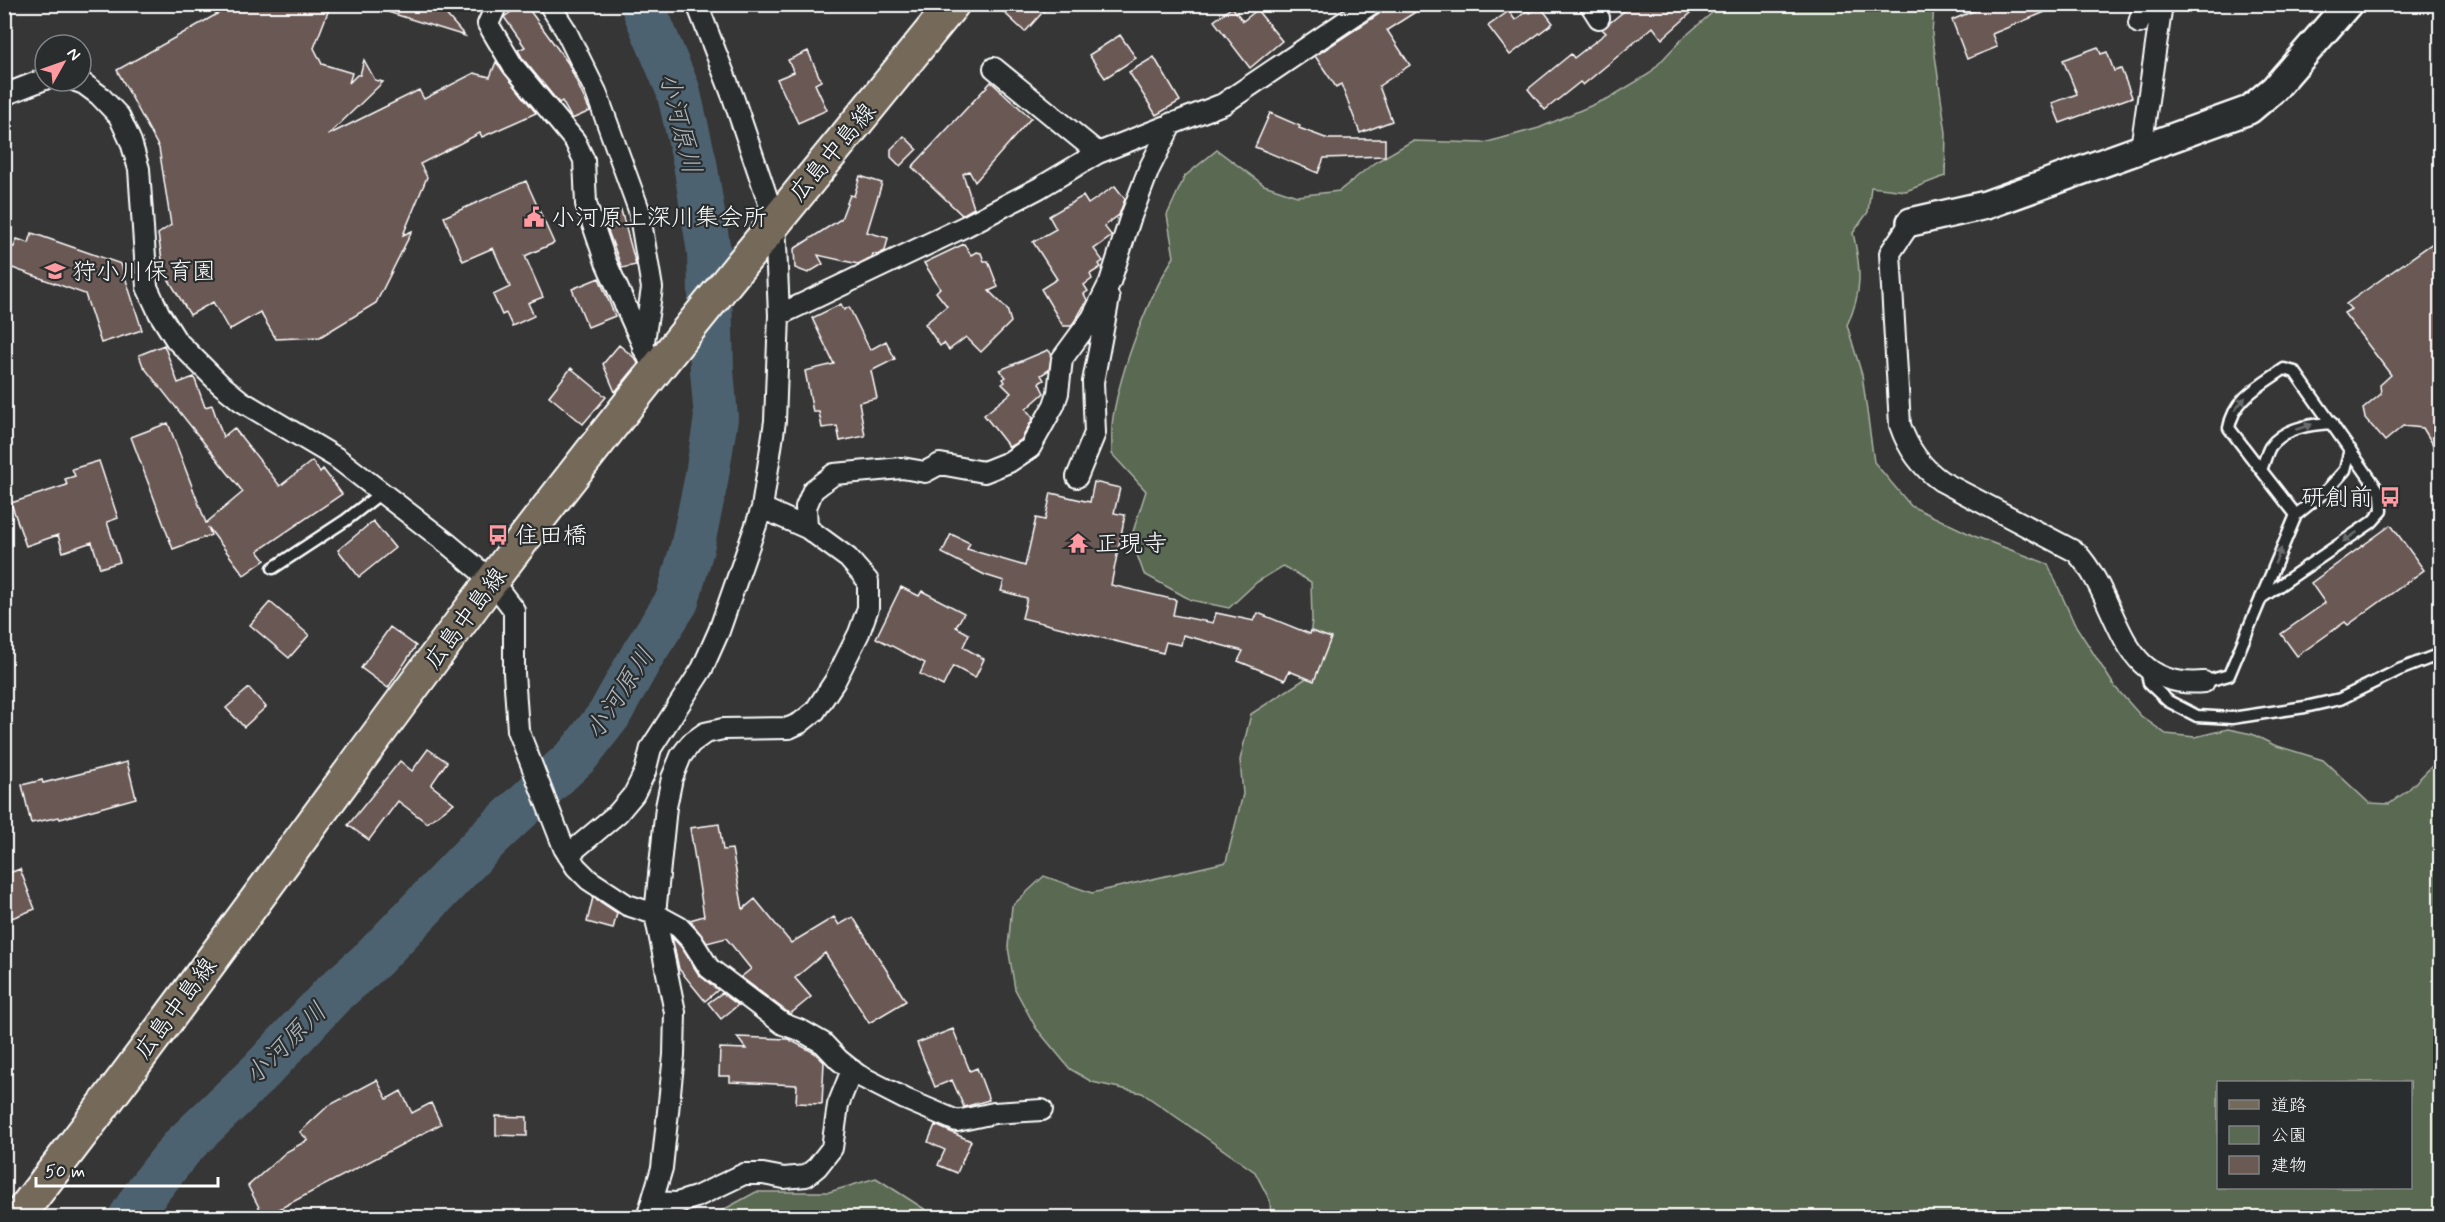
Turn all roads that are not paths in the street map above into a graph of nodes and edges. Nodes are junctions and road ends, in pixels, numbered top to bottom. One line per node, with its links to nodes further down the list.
1 (497, 4): 19 (street)
2 (549, 4): 19 (street)
3 (697, 4): 16 (street)
4 (953, 4): 16 (main road, 広島中島線)
5 (1371, 4): 12 (street)
6 (2162, 4): 13 (street)
7 (2348, 4): 13 (street)
8 (994, 68): 14 (street)
9 (33, 84): 11 (street)
10 (93, 91): 24 (street)
11 (4, 95)
12 (1172, 123): 14 (street); 17 (street)
13 (2141, 148): 15 (street)
14 (1098, 153): 18 (street)
15 (1911, 222): 32 (street)
16 (768, 230): 18 (street); 19 (main road, 広島中島線)
17 (1117, 260): 23 (street); 27 (street)
18 (779, 315): 25 (street)
19 (653, 359): 29 (main road, 広島中島線)
20 (2332, 423): 21 (lane); 22 (lane, one-way to 20); 22 (lane, one-way to 20)
21 (2350, 448): 26 (lane); 30 (lane, one-way to 30)
22 (2261, 470): 26 (lane)
23 (1077, 477)
24 (382, 492): 28 (lane); 29 (street)
25 (762, 508): 27 (street); 34 (street)
26 (2295, 515): 30 (lane, one-way to 26)
27 (807, 528): 35 (street)
28 (273, 568)
29 (492, 581): 34 (street); 39 (main road, 広島中島線)
30 (2261, 598): 33 (lane)
31 (2440, 654): 32 (lane)
32 (2146, 668): 33 (street)
33 (2204, 682)
34 (566, 852): 35 (street)
35 (655, 914): 36 (street); 38 (street)
36 (852, 1070): 37 (street); 38 (street)
37 (1042, 1110)
38 (650, 1210)
39 (16, 1218)

